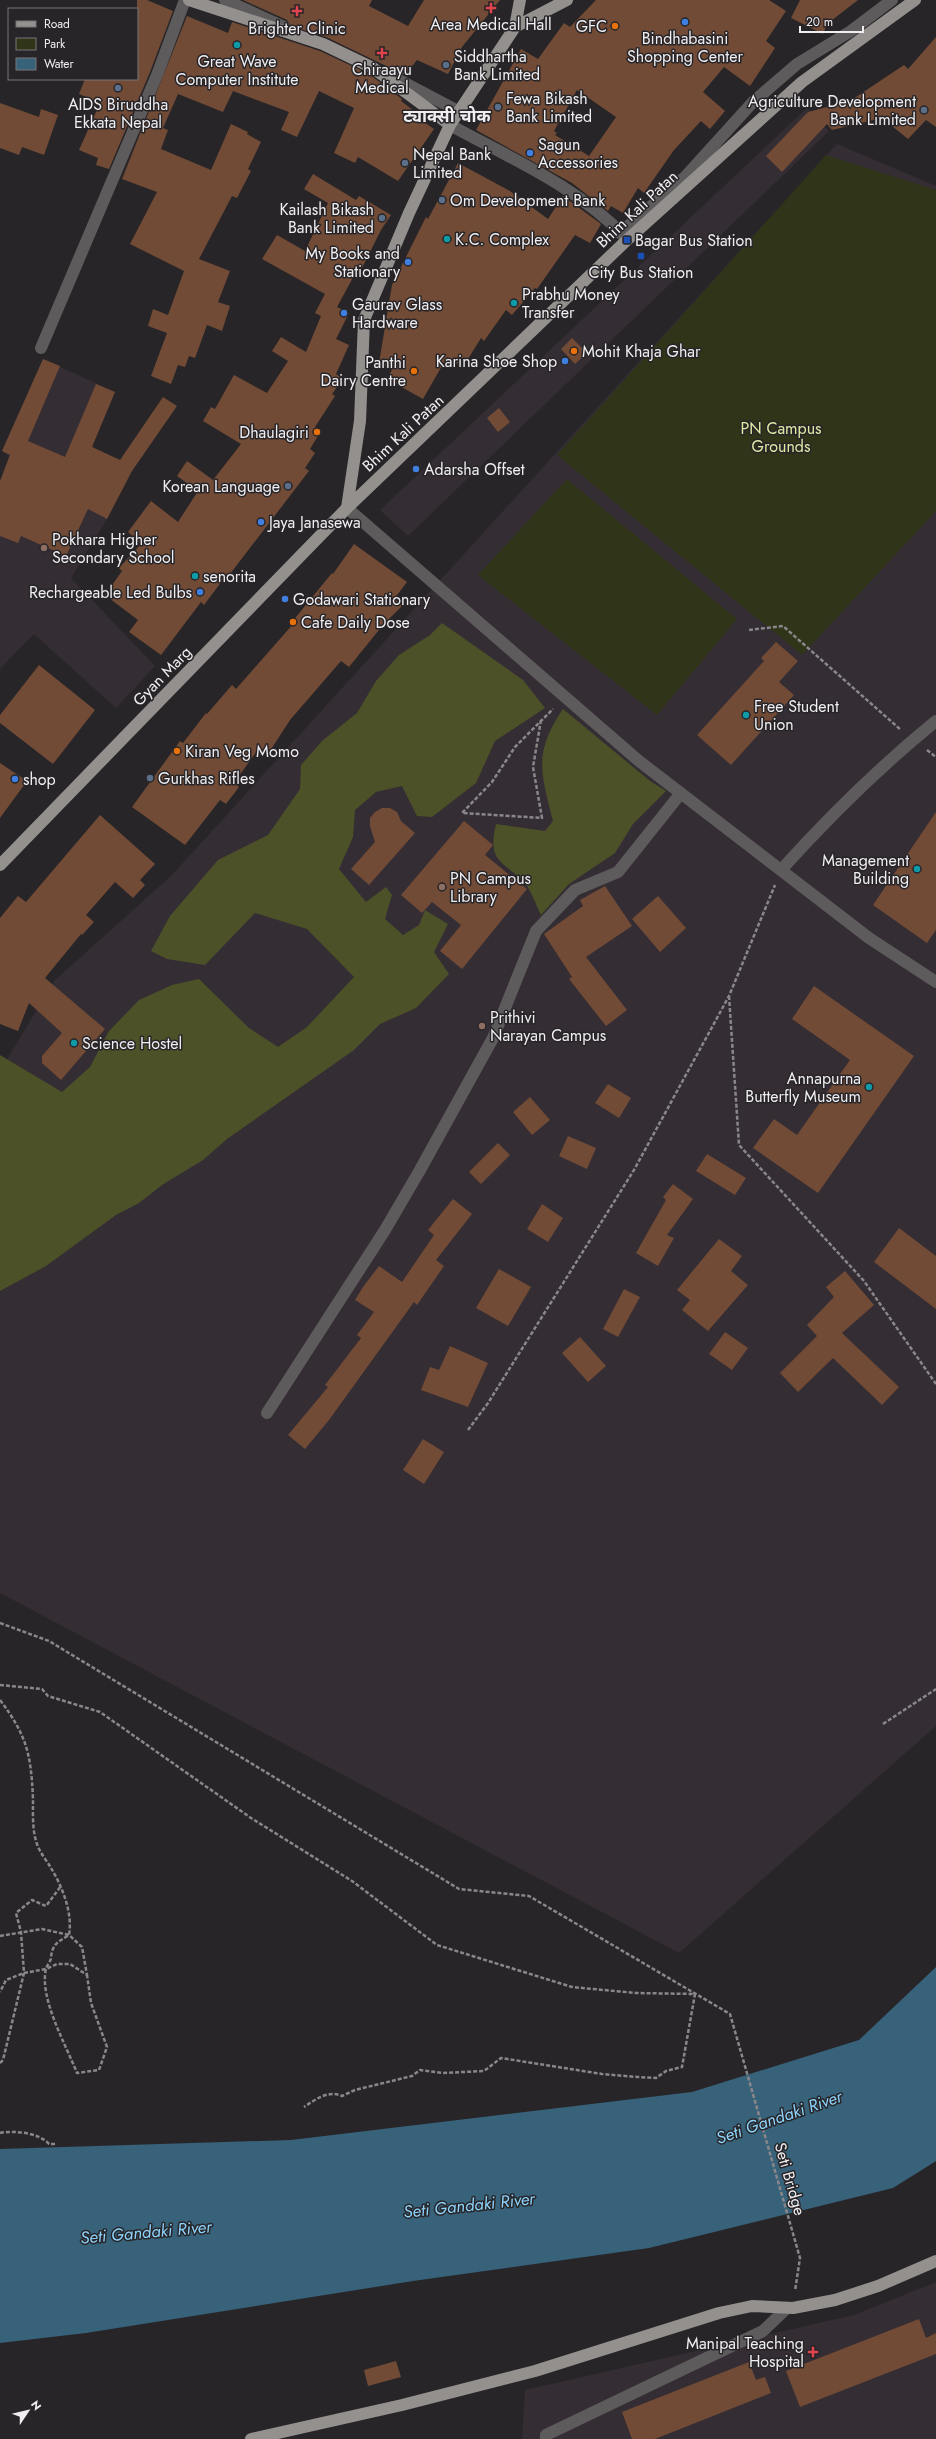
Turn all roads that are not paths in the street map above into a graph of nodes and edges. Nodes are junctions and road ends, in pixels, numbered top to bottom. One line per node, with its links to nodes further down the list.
1 (185, 0): 12 (street)
2 (189, 0): 10 (main road)
3 (225, 0): 9 (street)
4 (520, 0): 8 (main road)
5 (568, 0): 8 (main road, Bhim Kali Patan)
6 (892, 0): 11 (street)
7 (915, 0): 11 (main road, Bhim Kali Patan)
8 (515, 27): 9 (main road, Bhim Kali Patan)
9 (458, 111): 10 (main road, Bhim Kali Patan)
10 (450, 125): 11 (street); 13 (main road, Bhim Kali Patan)
11 (624, 236): 13 (main road, Bhim Kali Patan)
12 (41, 348)
13 (347, 508): 15 (street); 16 (main road, Gyan Marg)
14 (936, 721): 17 (street)
15 (681, 793): 17 (street); 19 (street)
16 (0, 865)
17 (781, 870): 18 (street)
18 (936, 982)
19 (267, 1413)
20 (936, 2261): 21 (main road)
21 (790, 2308): 22 (main road); 23 (street)
22 (251, 2439)
23 (546, 2439)

